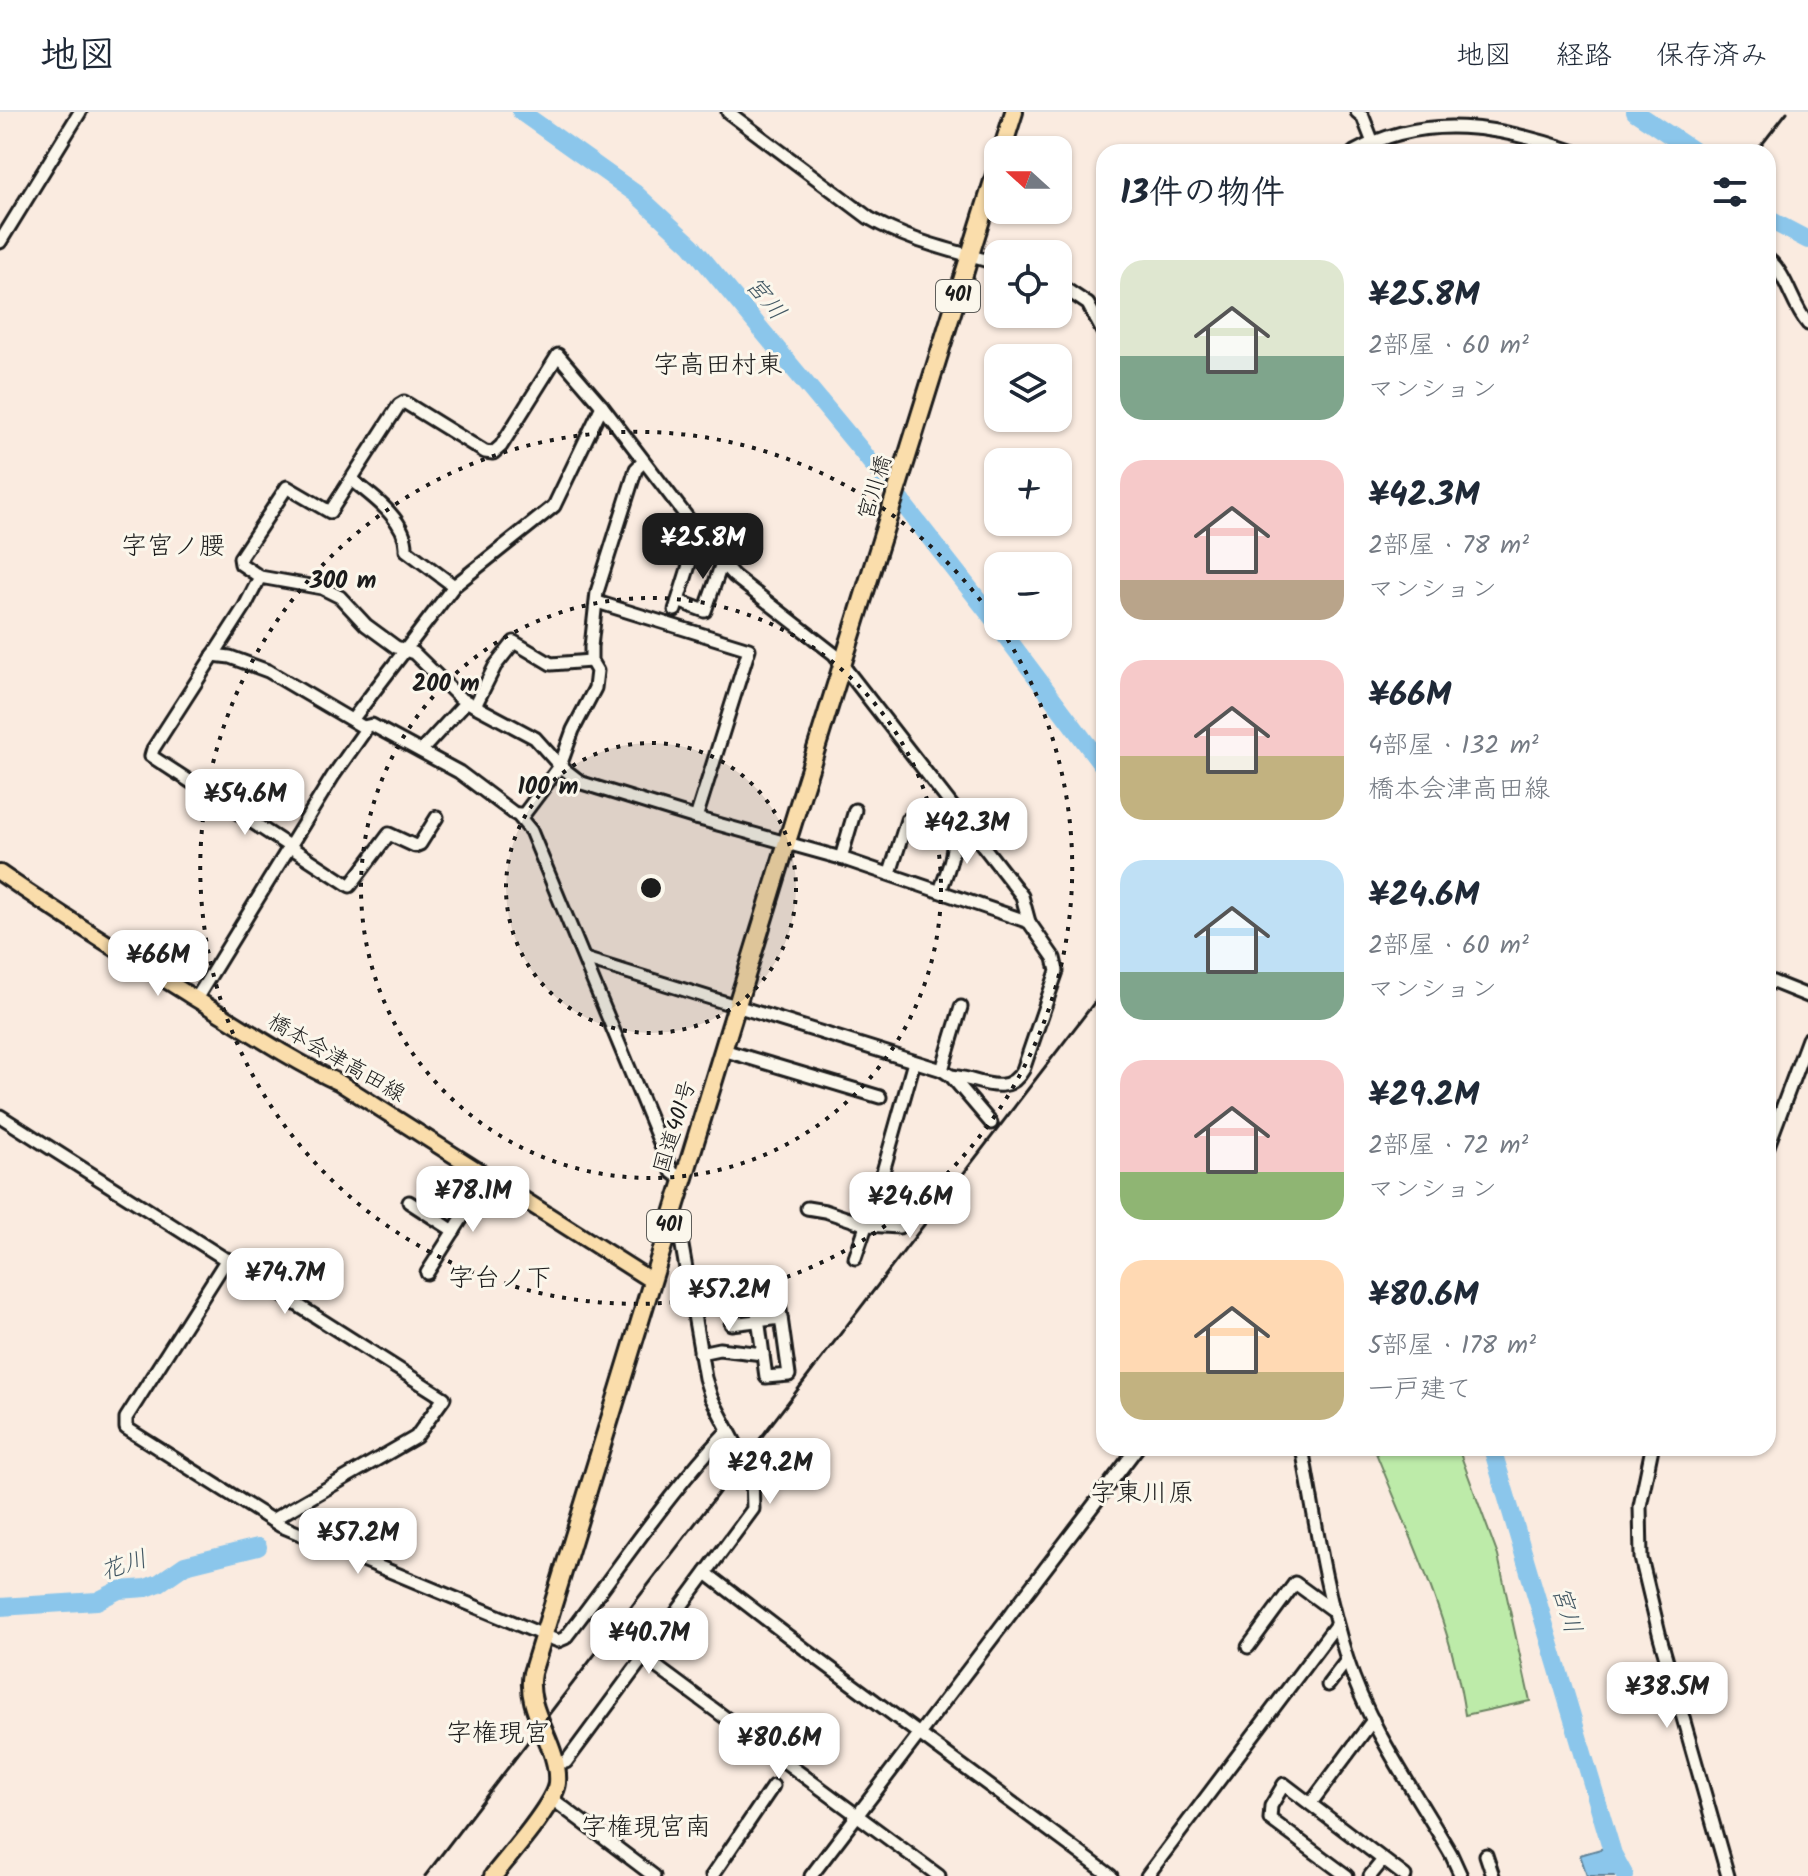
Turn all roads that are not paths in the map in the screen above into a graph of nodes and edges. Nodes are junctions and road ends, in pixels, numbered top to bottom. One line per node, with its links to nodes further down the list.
1 (80, 112): 10 (street)
2 (728, 112): 11 (street)
3 (1014, 112): 5 (highway)
4 (1357, 112): 6 (street)
5 (1006, 136)
6 (1372, 140): 7 (street); 8 (street)
7 (1366, 144)
8 (1546, 144)
9 (984, 210): 11 (highway, 401)
10 (0, 242)
11 (970, 255): 12 (street); 21 (highway, 宮川橋 / 401)
12 (984, 260)
13 (1776, 268): 16 (street)
14 (1072, 293): 15 (street)
15 (1096, 319)
16 (1808, 324)
17 (602, 406): 18 (street); 19 (street); 24 (street)
18 (643, 462): 20 (street); 25 (street)
19 (352, 480): 23 (street); 24 (street)
20 (701, 536): 22 (street); 22 (street)
21 (876, 562): 29 (highway, 国道401号 / 401)
22 (722, 563): 29 (street)
23 (260, 577): 26 (street); 27 (street)
24 (454, 586): 26 (street)
25 (597, 602): 28 (street); 38 (street)
26 (406, 649): 30 (street); 31 (street)
27 (213, 655): 31 (street); 42 (street)
28 (591, 661): 30 (street); 34 (street)
29 (843, 664): 40 (street); 41 (highway, 国道401号 / 401)
30 (471, 704): 33 (street); 34 (street)
31 (352, 720): 32 (street)
32 (363, 727): 33 (street); 42 (street)
33 (421, 751): 36 (street)
34 (560, 766): 36 (street); 38 (street)
35 (855, 810): 43 (street)
36 (517, 814): 48 (street)
37 (437, 817): 42 (street)
38 (696, 818): 41 (street)
39 (907, 820): 45 (street)
40 (965, 820): 46 (street); 47 (street)
41 (787, 842): 43 (street); 52 (highway, 国道401号 / 401)
42 (290, 845): 51 (street)
43 (841, 858): 45 (street)
44 (0, 873): 51 (main road, 橋本会津高田線)
45 (890, 873): 46 (street)
46 (940, 891): 47 (street)
47 (1029, 922): 57 (street)
48 (585, 959): 52 (street); 63 (street)
49 (1776, 983): 50 (street)
50 (1808, 996)
51 (196, 999): 62 (main road, 橋本会津高田線)
52 (737, 1005): 55 (highway, 国道401号 / 401); 56 (street)
53 (961, 1007): 57 (street)
54 (1808, 1039): 61 (street)
55 (723, 1050): 58 (street); 63 (highway, 国道401号 / 401)
56 (914, 1062): 57 (street); 64 (street)
57 (946, 1073): 60 (street)
58 (880, 1097)
59 (0, 1116): 71 (street)
60 (991, 1123)
61 (1776, 1125)
62 (488, 1177): 69 (street); 73 (main road, 橋本会津高田線)
63 (683, 1180): 67 (highway, 国道401号 / 401)
64 (880, 1182): 68 (street); 68 (street)
65 (409, 1202): 69 (street)
66 (807, 1208): 68 (street)
67 (673, 1213): 73 (highway, 国道401号 / 401); 79 (street)
68 (867, 1225): 70 (street)
69 (454, 1231): 72 (street)
70 (855, 1258)
71 (227, 1259): 85 (street); 85 (street)
72 (427, 1273)
73 (652, 1281): 89 (highway, 国道401号 / 401)
74 (754, 1289): 77 (street)
75 (779, 1303): 76 (street)
76 (781, 1318): 77 (street); 80 (street)
77 (758, 1321): 78 (street); 80 (street)
78 (731, 1324)
79 (700, 1353): 80 (street); 81 (street)
80 (763, 1354)
81 (728, 1430): 86 (street); 89 (street)
82 (1131, 1456): 95 (street)
83 (1303, 1456): 87 (street)
84 (1650, 1456): 115 (street)
85 (272, 1520): 89 (street)
86 (706, 1573): 91 (street); 95 (street)
87 (1332, 1610): 88 (street); 90 (street)
88 (1336, 1625): 92 (street); 109 (street)
89 (545, 1636): 98 (highway, 国道401号 / 401)
90 (1248, 1647)
91 (642, 1656): 96 (street); 100 (street)
92 (1347, 1660): 93 (street); 94 (street)
93 (1328, 1685)
94 (1373, 1720): 99 (street); 113 (street)
95 (919, 1732): 100 (street); 108 (street)
96 (566, 1762)
97 (773, 1786): 105 (street)
98 (551, 1798): 103 (highway); 104 (street)
99 (1311, 1803): 102 (street); 110 (street)
100 (857, 1815): 106 (street); 107 (street)
101 (1486, 1855): 114 (street)
102 (1383, 1860): 111 (street); 112 (street)
103 (493, 1876)
104 (654, 1876)
105 (712, 1876)
106 (811, 1876)
107 (939, 1876)
108 (1111, 1876)
109 (1147, 1876)
110 (1347, 1876)
111 (1370, 1876)
112 (1405, 1876)
113 (1461, 1876)
114 (1493, 1876)
115 (1728, 1876)

